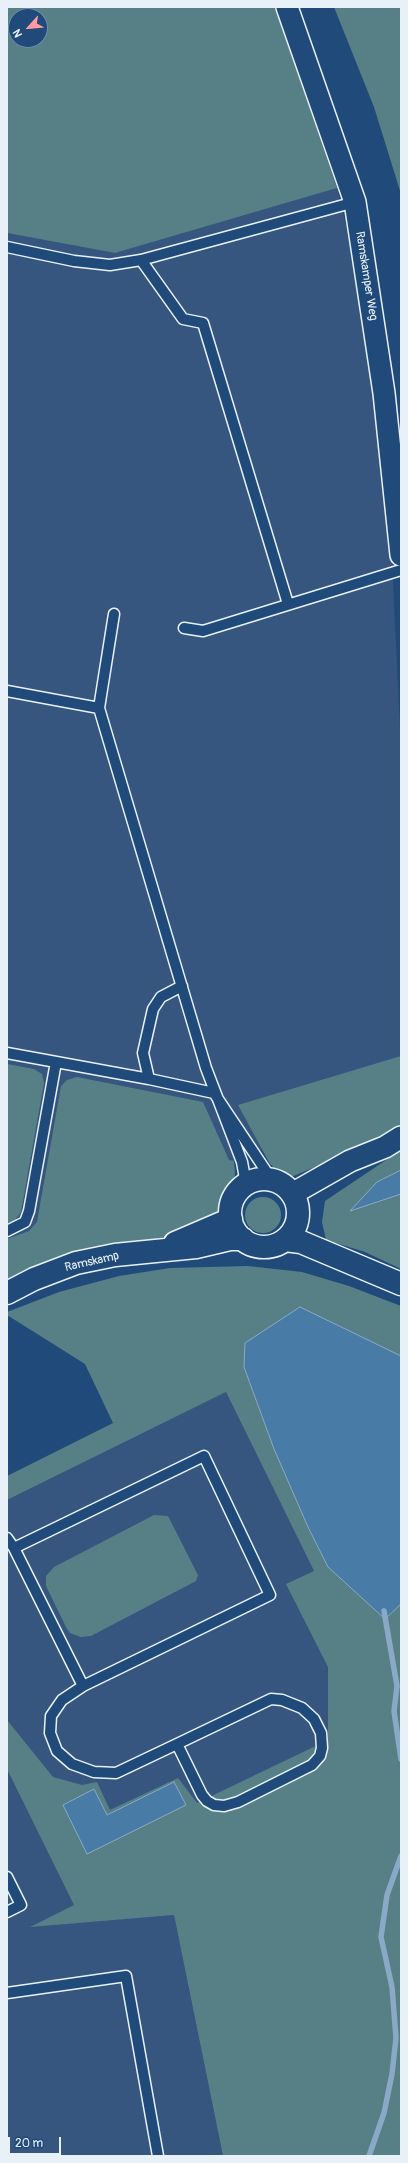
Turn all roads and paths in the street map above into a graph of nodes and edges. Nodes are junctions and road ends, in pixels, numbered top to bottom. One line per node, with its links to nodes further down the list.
1 (287, 7): 2 (street, Ramskamper Weg)
2 (355, 202): 4 (lane); 5 (street, Ramskamper Weg)
3 (7, 247): 4 (lane)
4 (141, 260): 7 (lane)
5 (401, 555)
6 (401, 570): 7 (lane)
7 (288, 604): 9 (lane)
8 (114, 614): 11 (lane)
9 (184, 628)
10 (7, 691): 11 (lane)
11 (99, 708): 12 (lane)
12 (182, 986): 15 (lane); 16 (lane)
13 (7, 1053): 14 (lane)
14 (56, 1062): 15 (lane); 22 (lane)
15 (149, 1079): 16 (lane)
16 (214, 1093): 18 (lane); 19 (lane)
17 (401, 1137): 20 (street)
18 (272, 1180): 19 (street); 20 (street)
19 (246, 1184): 21 (street)
20 (292, 1194): 24 (street)
21 (231, 1219): 23 (street); 25 (street, Ramskamp)
22 (7, 1231)
23 (243, 1239): 24 (street, Ramskamp); 25 (street, Ramskamp)
24 (285, 1240): 26 (street, Ramskamp)
25 (158, 1250): 27 (street, Ramskamp)
26 (401, 1284)
27 (7, 1293)
28 (7, 1538): 29 (lane)
29 (14, 1548): 30 (lane); 30 (lane)
30 (83, 1686): 31 (lane)
31 (177, 1744): 31 (lane)
32 (7, 1878): 33 (lane)
33 (7, 1912)
34 (7, 1993): 35 (lane)
35 (158, 2156)

